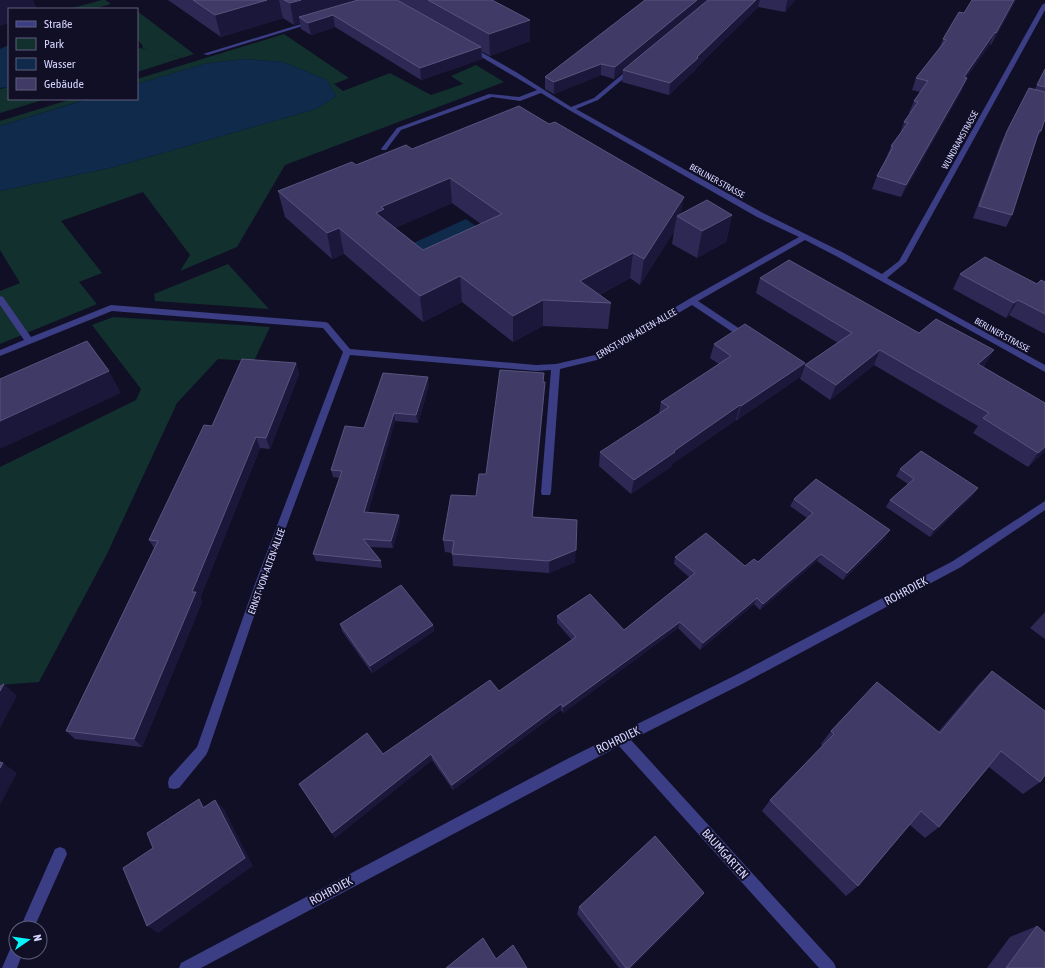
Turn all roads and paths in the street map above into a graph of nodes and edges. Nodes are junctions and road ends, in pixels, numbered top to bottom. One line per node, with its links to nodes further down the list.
1 (1045, 5): 10 (street, WUNDRAMSTRASSE)
2 (318, 21): 4 (street)
3 (466, 46): 6 (street, BERLINER STRASSE)
4 (206, 54)
5 (637, 64): 7 (street)
6 (542, 91): 7 (street, BERLINER STRASSE); 8 (street)
7 (571, 109): 9 (street, BERLINER STRASSE)
8 (384, 149)
9 (806, 238): 10 (street, BERLINER STRASSE); 12 (street, ERNST-VON-ALTEN-ALLEE)
10 (882, 278): 18 (street, BERLINER STRASSE)
11 (0, 299): 13 (street)
12 (692, 301): 14 (street); 17 (street, ERNST-VON-ALTEN-ALLEE)
13 (28, 341): 15 (street); 16 (street)
14 (756, 343)
15 (347, 352): 17 (street, ERNST-VON-ALTEN-ALLEE); 22 (street, ERNST-VON-ALTEN-ALLEE)
16 (0, 353)
17 (556, 367): 19 (street)
18 (1045, 369)
19 (546, 492)
20 (1045, 505): 21 (street, ROHRDIEK)
21 (621, 739): 25 (street, ROHRDIEK); 26 (street, BAUMGARTEN)
22 (174, 782)
23 (60, 854): 24 (street)
24 (31, 920)
25 (186, 968)
26 (829, 968)

